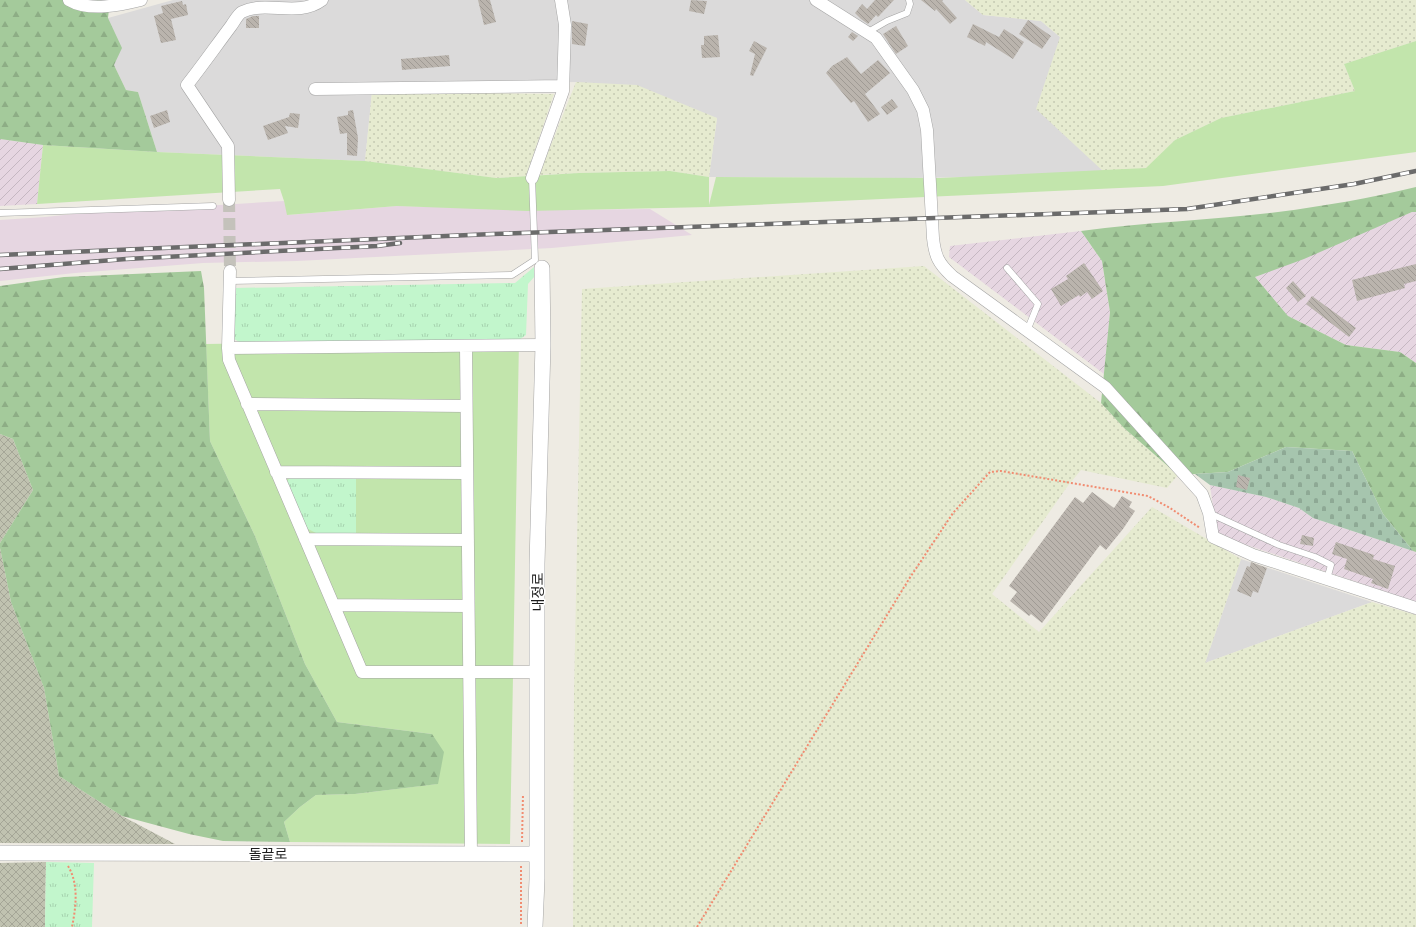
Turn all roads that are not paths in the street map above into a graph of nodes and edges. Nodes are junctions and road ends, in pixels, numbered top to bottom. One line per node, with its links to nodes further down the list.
1 (69, 0): 2 (street)
2 (141, 0)
3 (322, 0): 11 (street)
4 (561, 0): 8 (street)
5 (816, 0): 7 (street)
6 (908, 0): 7 (lane)
7 (868, 32): 17 (street)
8 (563, 86): 9 (street); 10 (street)
9 (315, 89)
10 (532, 178): 14 (lane)
11 (228, 200)
12 (214, 206): 13 (lane)
13 (0, 213)
14 (539, 264): 16 (lane); 18 (street, 내정로)
15 (1007, 268): 17 (lane)
16 (230, 276): 20 (street)
17 (1027, 331): 25 (street)
18 (543, 345): 19 (street); 33 (street, 내정로)
19 (466, 346): 20 (street); 22 (street)
20 (228, 348): 21 (street)
21 (247, 404): 22 (street); 23 (street)
22 (466, 406): 24 (street)
23 (276, 472): 24 (street); 26 (street)
24 (467, 472): 27 (street)
25 (1209, 513): 28 (street); 28 (lane)
26 (305, 539): 27 (street); 29 (street)
27 (468, 540): 30 (street)
28 (1327, 579): 31 (street)
29 (334, 605): 30 (street); 32 (street)
30 (468, 606): 32 (street)
31 (1416, 608)
32 (469, 672): 33 (street); 35 (street)
33 (538, 672): 36 (street, 내정로)
34 (0, 854): 35 (street, 돌끝로)
35 (471, 854): 36 (street, 돌끝로)
36 (536, 854): 37 (street, 내정로)
37 (534, 927)

